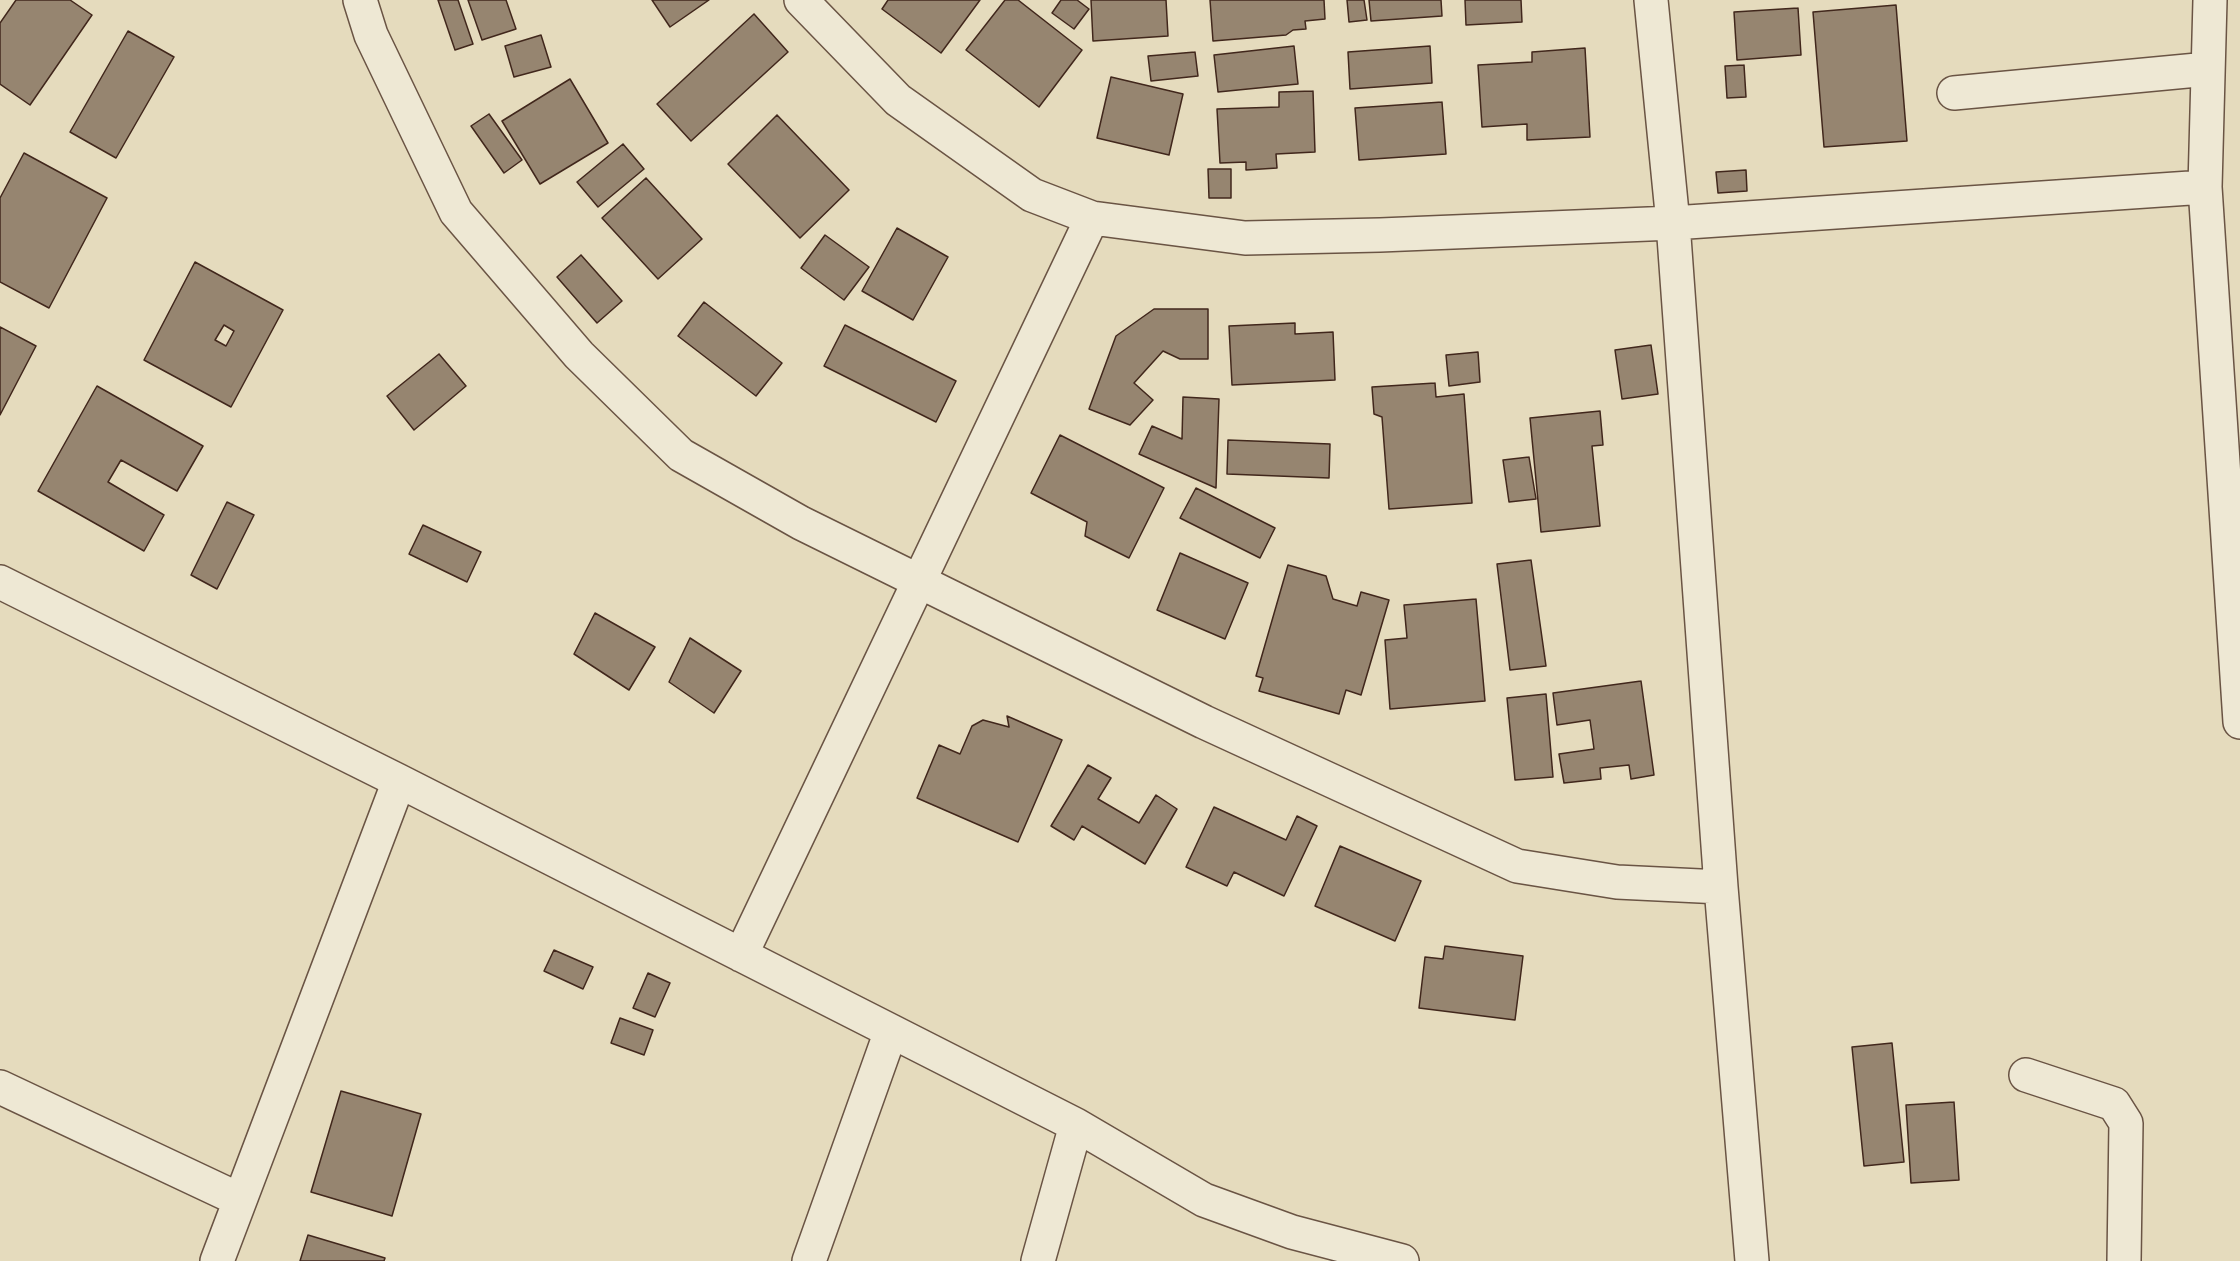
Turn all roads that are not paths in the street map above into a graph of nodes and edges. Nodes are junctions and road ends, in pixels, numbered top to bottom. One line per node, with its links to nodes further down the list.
1 (360, 0): 10 (street)
2 (801, 0): 8 (street)
3 (1652, 0): 9 (street)
4 (2210, 0): 5 (street)
5 (2208, 69): 6 (street); 7 (street)
6 (1954, 93)
7 (2205, 187): 9 (street); 12 (street)
8 (1092, 218): 9 (street); 10 (street)
9 (1673, 223): 15 (street)
10 (920, 580): 15 (street); 16 (street)
11 (0, 582): 14 (street)
12 (2238, 649): 13 (street)
13 (2240, 722)
14 (399, 781): 16 (street); 21 (street)
15 (1721, 887): 26 (street)
16 (741, 955): 17 (street)
17 (891, 1031): 20 (street); 23 (street)
18 (2026, 1075): 27 (street)
19 (0, 1087): 21 (street)
20 (1076, 1125): 24 (street); 25 (street)
21 (238, 1199): 22 (street)
22 (217, 1261)
23 (809, 1261)
24 (1038, 1261)
25 (1402, 1261)
26 (1752, 1261)
27 (2124, 1261)

